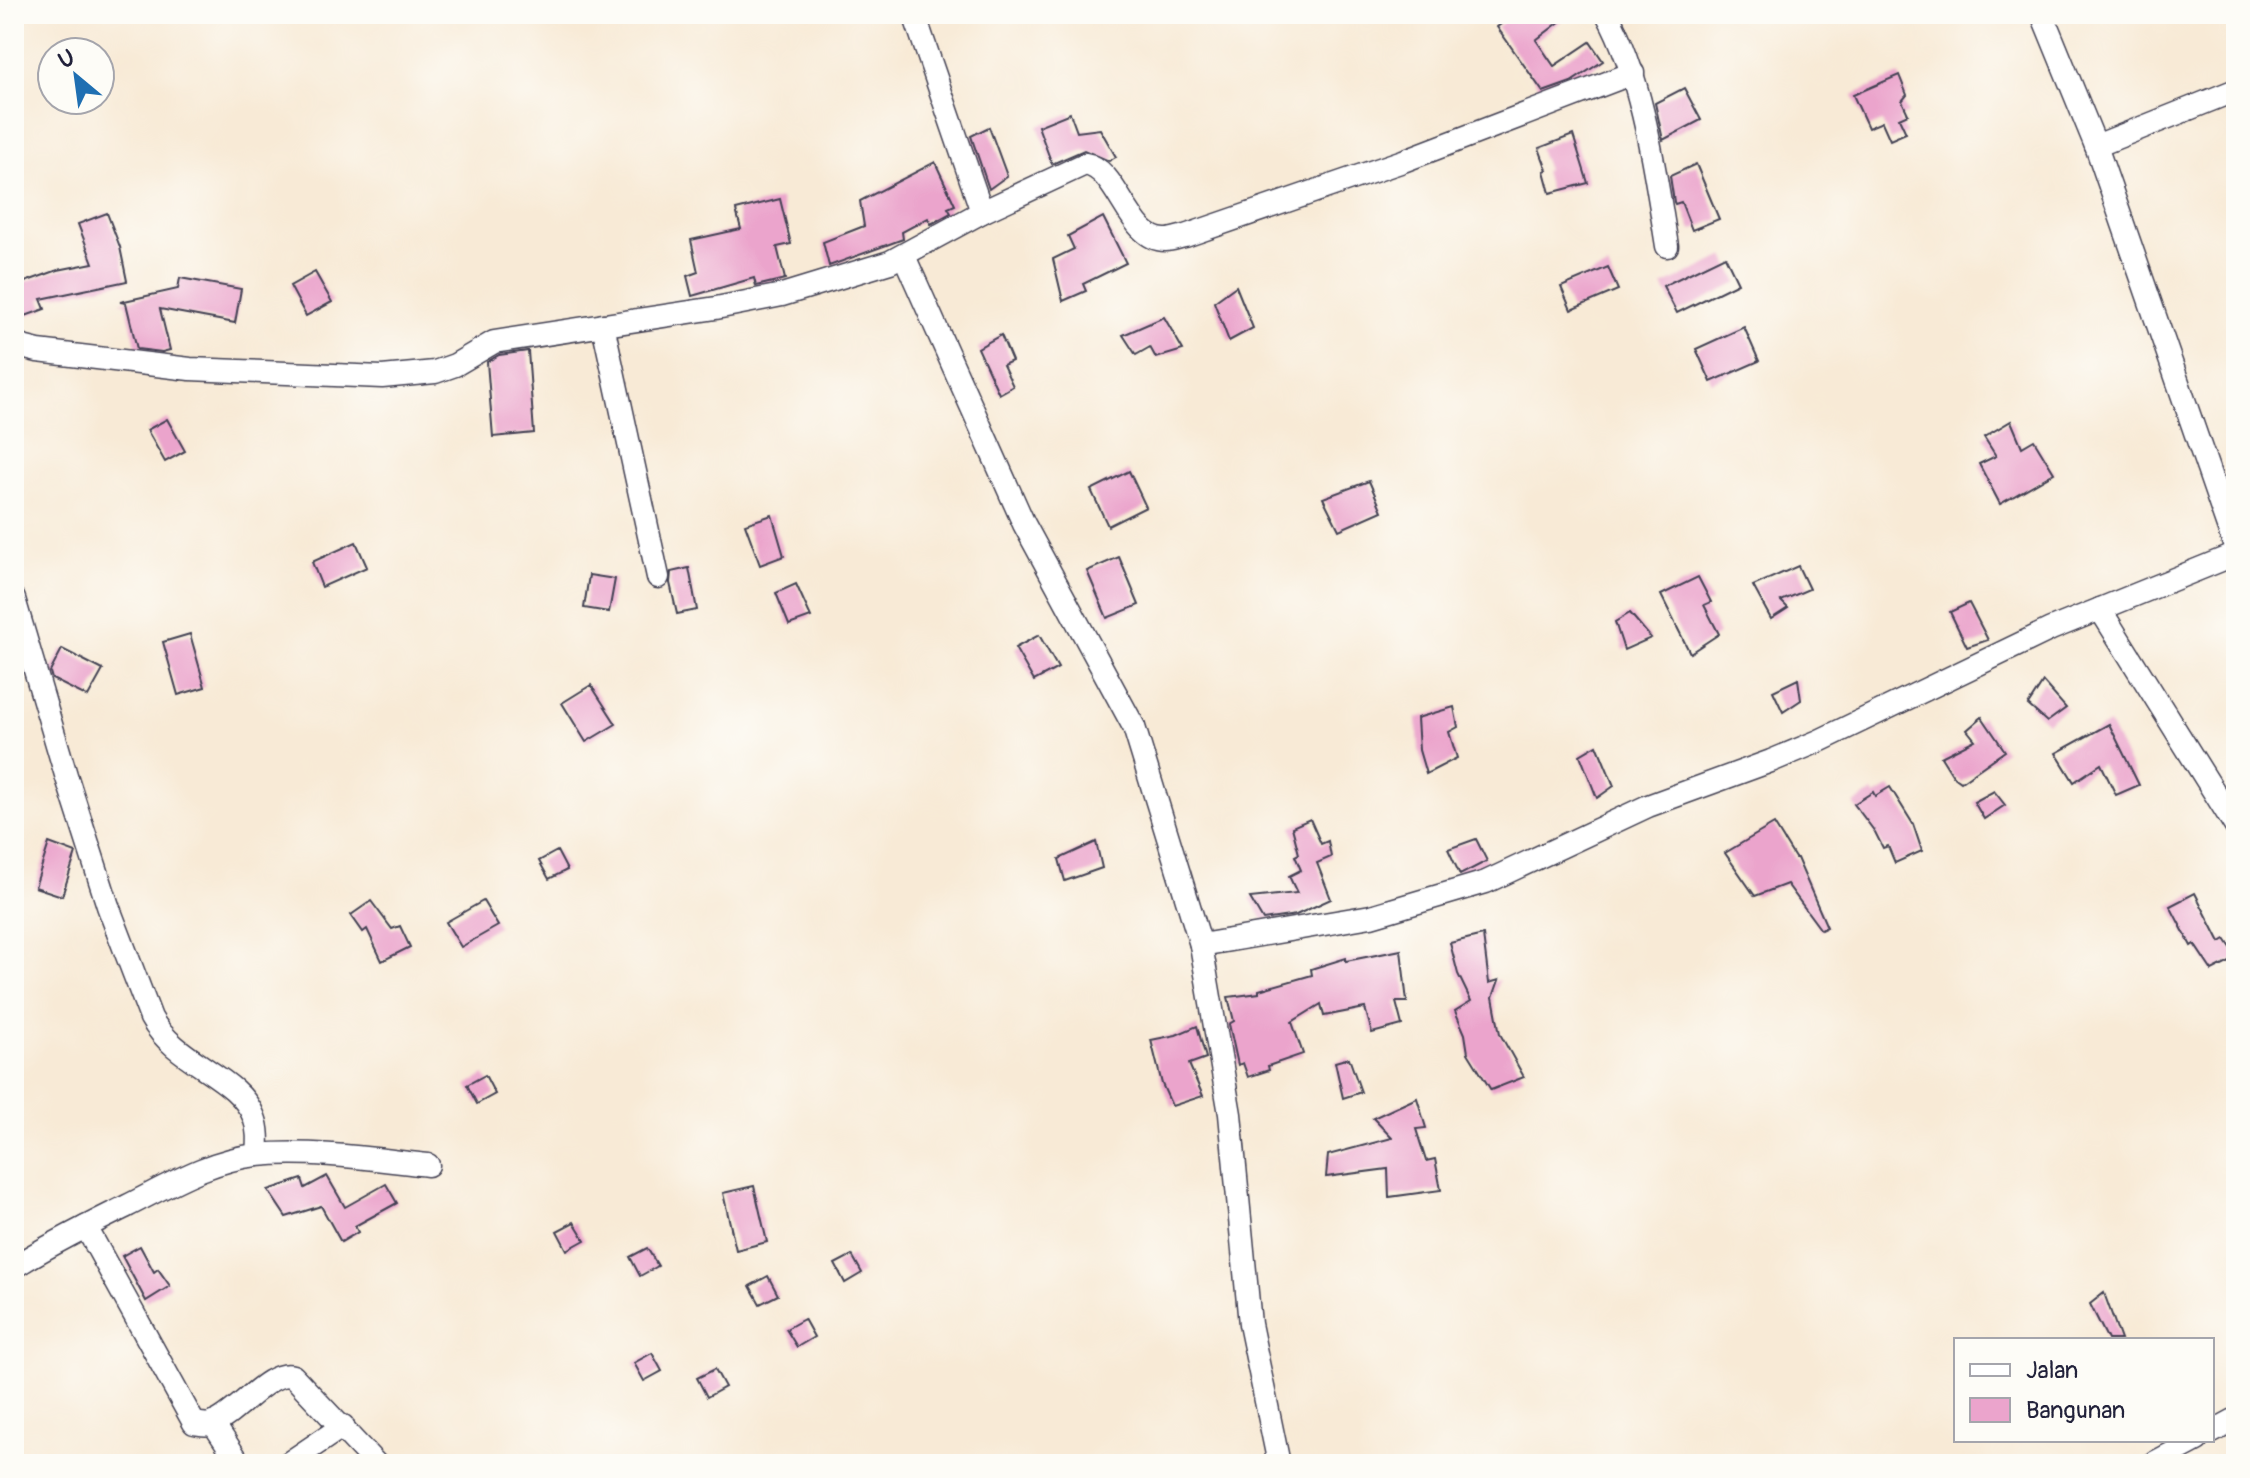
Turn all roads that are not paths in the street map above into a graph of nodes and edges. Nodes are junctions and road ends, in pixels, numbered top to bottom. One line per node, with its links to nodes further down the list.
1 (914, 14): 7 (street)
2 (1607, 14): 4 (street)
3 (2042, 14): 6 (street)
4 (1633, 73): 7 (street); 8 (street)
5 (2236, 90): 6 (street)
6 (2096, 146): 12 (street)
7 (982, 212): 9 (street)
8 (1667, 246)
9 (904, 256): 10 (street); 17 (street)
10 (603, 325): 11 (street); 13 (street)
11 (17, 346)
12 (2236, 552): 15 (street)
13 (658, 577)
14 (14, 599): 18 (street)
15 (2100, 609): 16 (street); 17 (street)
16 (2236, 827)
17 (1201, 945): 30 (street)
18 (257, 1155): 19 (street); 20 (street)
19 (428, 1165)
20 (86, 1227): 21 (street); 23 (street)
21 (14, 1267)
22 (2236, 1419): 25 (street)
23 (213, 1423): 24 (street); 27 (street)
24 (343, 1426): 28 (street); 29 (street)
25 (2214, 1431)
26 (2193, 1442): 31 (street)
27 (240, 1464)
28 (287, 1464)
29 (376, 1464)
30 (1279, 1464)
31 (2152, 1464)

